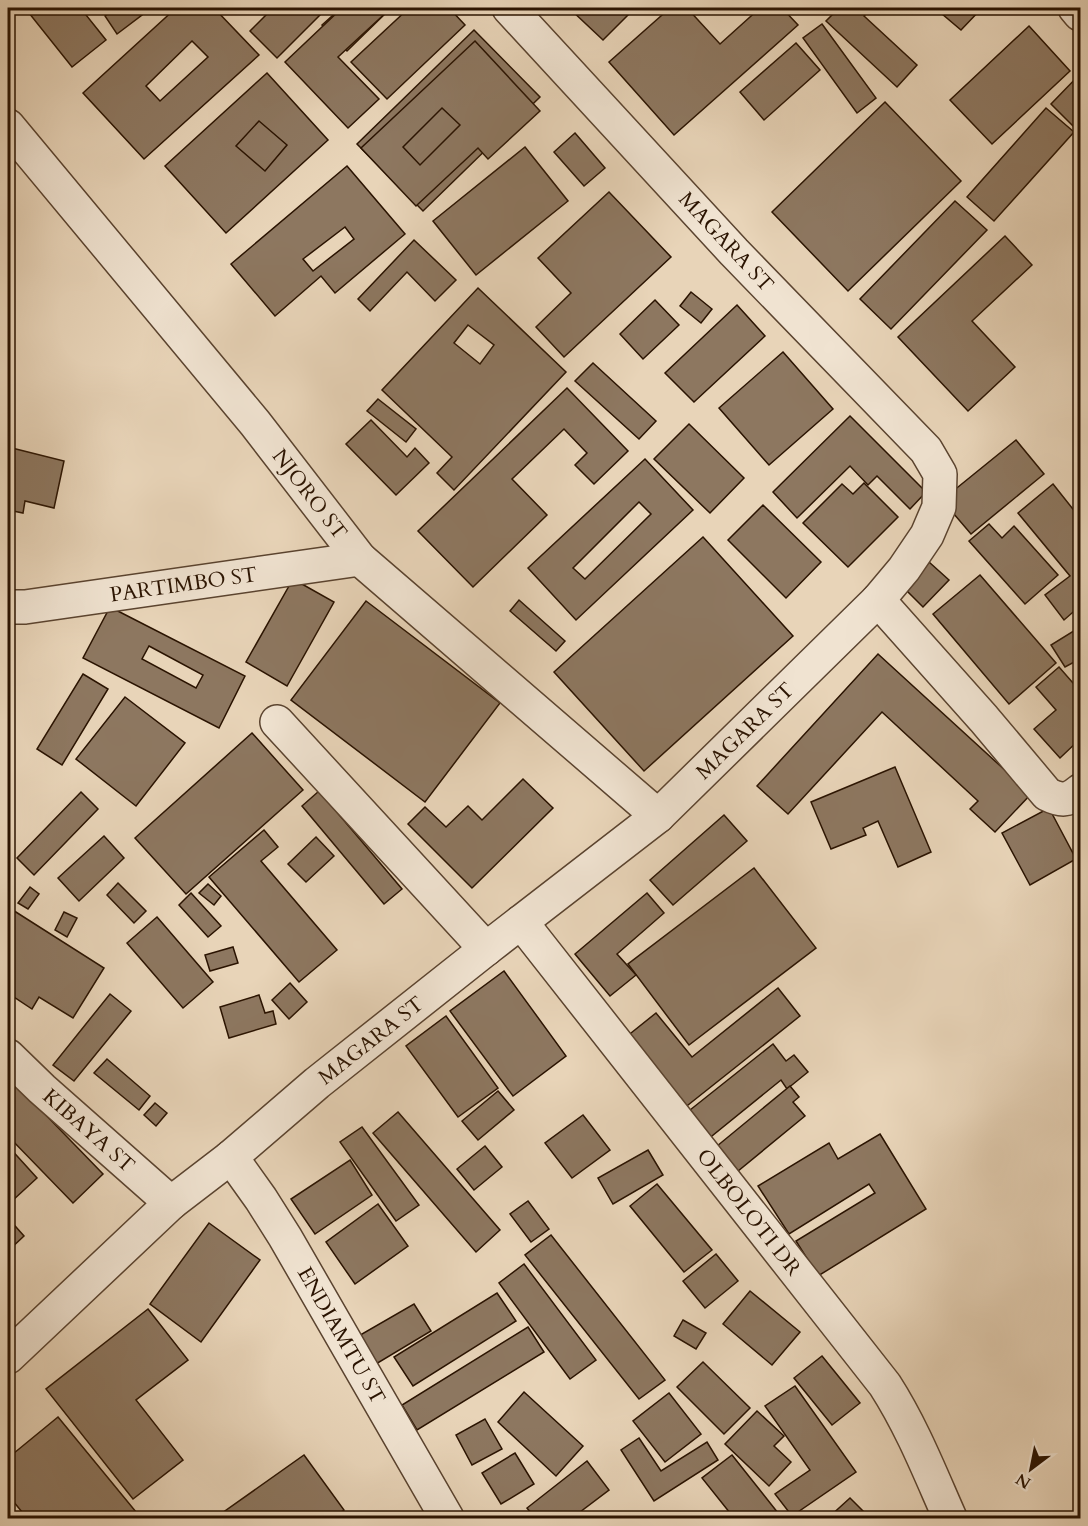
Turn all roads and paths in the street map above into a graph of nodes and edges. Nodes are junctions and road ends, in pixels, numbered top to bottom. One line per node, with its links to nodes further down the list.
1 (509, 8): 6 (street, MAGARA ST)
2 (1075, 8): 3 (street)
3 (1080, 14)
4 (8, 126): 5 (street, NJORO ST)
5 (360, 559): 7 (street, PARTIMBO ST); 10 (street, NJORO ST)
6 (878, 600): 9 (street); 10 (street, MAGARA ST)
7 (8, 607)
8 (277, 722): 12 (street)
9 (1080, 792)
10 (658, 816): 11 (street, MAGARA ST)
11 (521, 922): 12 (street, MAGARA ST); 18 (street, OLBOLOTI DR)
12 (486, 949): 14 (street, MAGARA ST)
13 (8, 1056): 15 (street, KIBAYA ST)
14 (231, 1157): 15 (street, MAGARA ST); 17 (street, ENDIAMTU ST)
15 (171, 1203): 16 (street, MAGARA ST)
16 (8, 1356)
17 (447, 1518)
18 (950, 1518)

